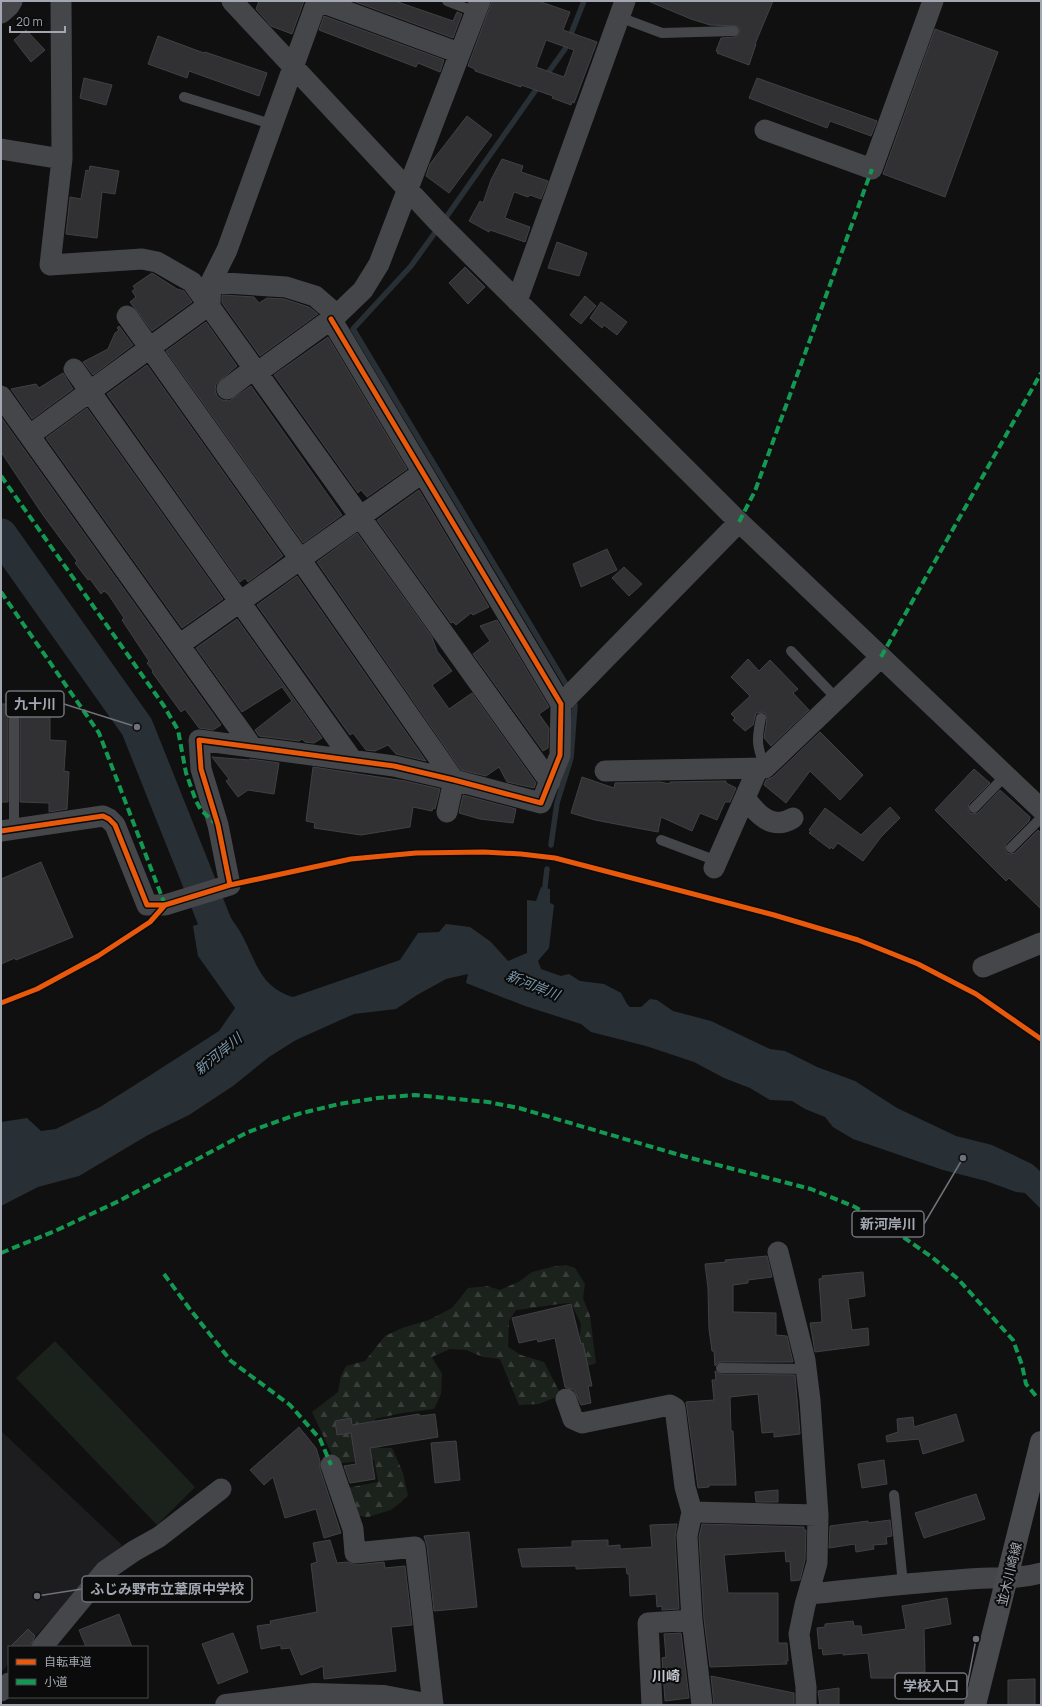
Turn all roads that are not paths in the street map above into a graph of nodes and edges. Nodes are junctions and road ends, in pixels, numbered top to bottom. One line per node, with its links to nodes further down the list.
1 (12, 1): 9 (street)
2 (61, 1): 17 (street)
3 (232, 1): 12 (street)
4 (318, 1): 11 (street); 12 (street)
5 (447, 1): 7 (lane)
6 (933, 1): 15 (street)
7 (478, 6): 11 (street)
8 (622, 9): 10 (lane); 20 (street)
9 (1, 13)
10 (734, 31)
11 (459, 53): 18 (street)
12 (292, 66): 14 (street); 18 (street)
13 (184, 97): 14 (lane)
14 (272, 124): 19 (street)
15 (765, 130)
16 (1, 149): 17 (street)
17 (62, 159): 21 (street)
18 (407, 188): 20 (street); 23 (street)
19 (211, 282): 21 (street); 23 (street)
20 (517, 301): 33 (street)
21 (210, 304): 24 (street); 26 (street)
22 (127, 316): 24 (street)
23 (334, 317): 26 (street); 31 (street)
24 (150, 347): 28 (street); 34 (street)
25 (74, 369): 28 (street)
26 (257, 370): 27 (street); 32 (street)
27 (227, 389)
28 (91, 390): 30 (street); 35 (street)
29 (1, 396): 30 (street)
30 (30, 435): 36 (street)
31 (422, 473): 32 (street); 40 (street)
32 (361, 517): 34 (street); 49 (street)
33 (739, 522): 38 (street); 40 (street)
34 (300, 559): 35 (street); 48 (street)
35 (240, 602): 36 (street); 44 (street)
36 (179, 645): 43 (street)
37 (791, 651): 39 (lane)
38 (881, 657): 39 (street); 47 (street)
39 (837, 699): 45 (street)
40 (561, 704): 49 (street)
41 (14, 714): 56 (lane)
42 (761, 718): 45 (lane)
43 (252, 747): 44 (street); 56 (street)
44 (353, 761): 48 (street)
45 (761, 768): 46 (street); 50 (street)
46 (605, 771)
47 (1005, 776): 51 (lane); 52 (street)
48 (454, 780): 49 (street); 53 (street)
49 (550, 782)
50 (744, 798): 54 (street); 59 (street)
51 (974, 808)
52 (1041, 810)
53 (447, 812)
54 (793, 818)
55 (1041, 818): 58 (lane)
56 (7, 829)
57 (661, 840): 59 (lane)
58 (1011, 848)
59 (715, 864)
60 (1041, 943): 61 (street)
61 (983, 967)
62 (778, 1252): 64 (street)
63 (721, 1368): 64 (lane)
64 (806, 1369): 71 (street)
65 (566, 1399): 70 (street)
66 (1041, 1442): 73 (main road, 並木川崎線)
67 (331, 1465): 79 (street)
68 (221, 1489): 77 (street)
69 (894, 1495): 74 (lane)
70 (692, 1512): 71 (street); 76 (street)
71 (818, 1515): 75 (street)
72 (1041, 1573): 73 (street)
73 (1008, 1579): 74 (street); 83 (main road, 並木川崎線)
74 (903, 1584): 75 (street)
75 (809, 1594): 82 (street)
76 (692, 1620): 80 (street); 81 (street)
77 (43, 1646)
78 (226, 1705): 79 (street)
79 (432, 1705)
80 (652, 1705)
81 (702, 1705)
82 (806, 1705)
83 (976, 1705)

